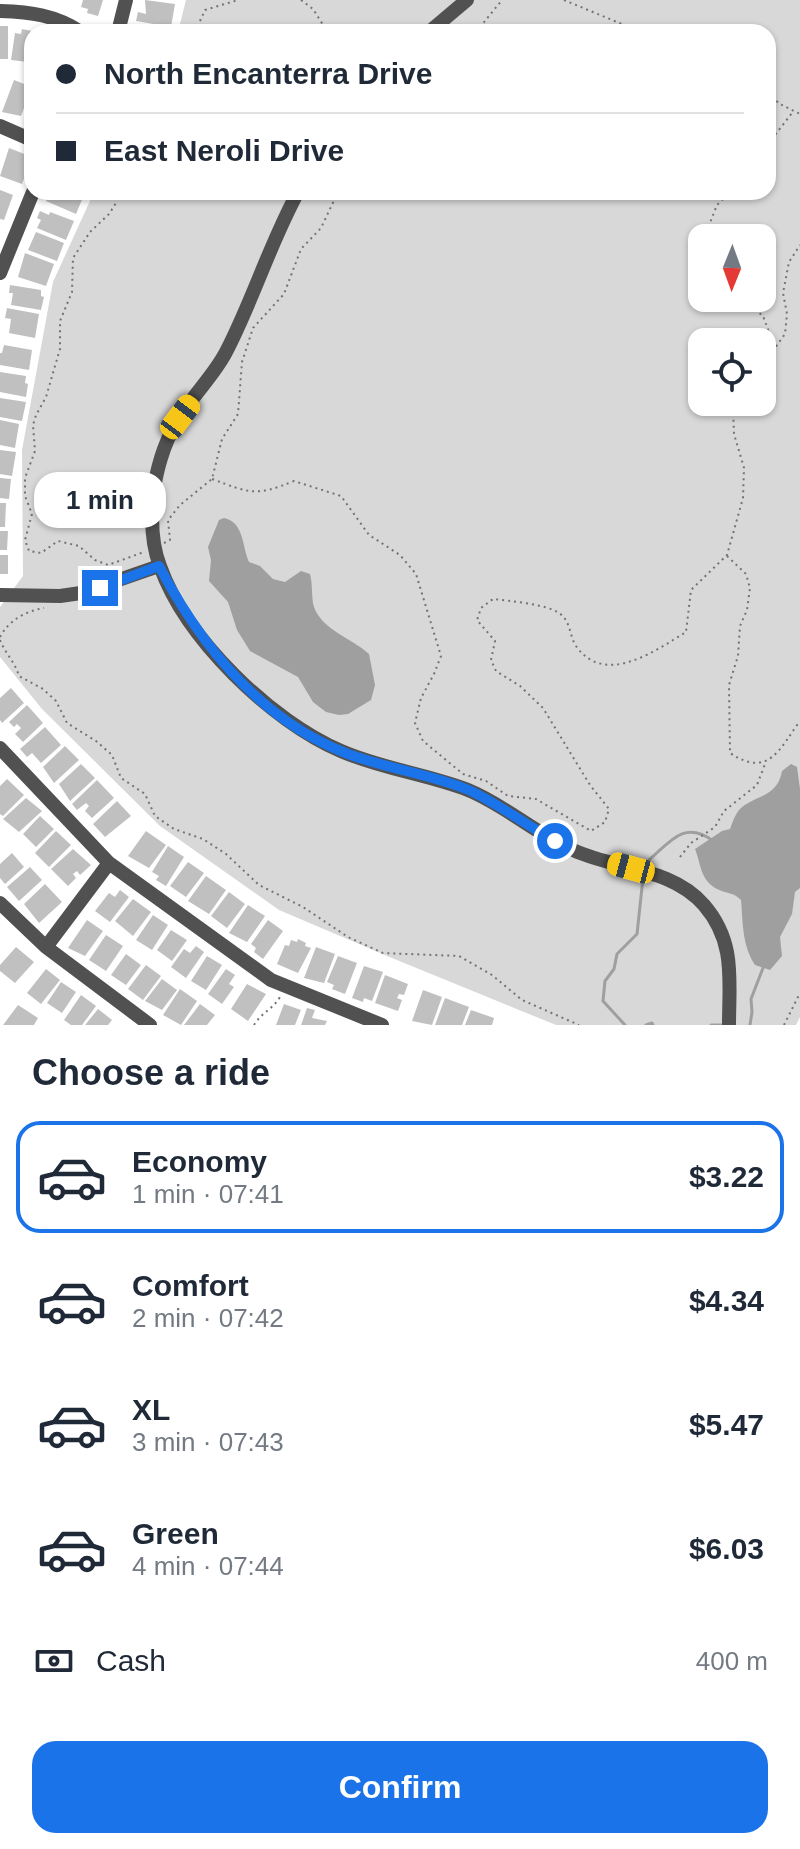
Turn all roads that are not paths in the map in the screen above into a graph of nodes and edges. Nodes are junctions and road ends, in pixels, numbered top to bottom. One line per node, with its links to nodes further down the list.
1 (126, 0): 5 (street)
2 (467, 0): 6 (street)
3 (0, 11): 4 (street)
4 (67, 24)
5 (120, 24)
6 (438, 24)
7 (0, 126): 8 (street)
8 (24, 136)
9 (29, 200): 11 (street)
10 (294, 200): 13 (street)
11 (6, 244): 12 (street)
12 (0, 273)
13 (159, 566): 14 (street); 19 (street)
14 (0, 595)
15 (0, 748): 16 (street)
16 (109, 863): 18 (street); 21 (street)
17 (0, 903): 18 (street)
18 (46, 947): 20 (street)
19 (729, 1018)
20 (150, 1025)
21 (382, 1025)

